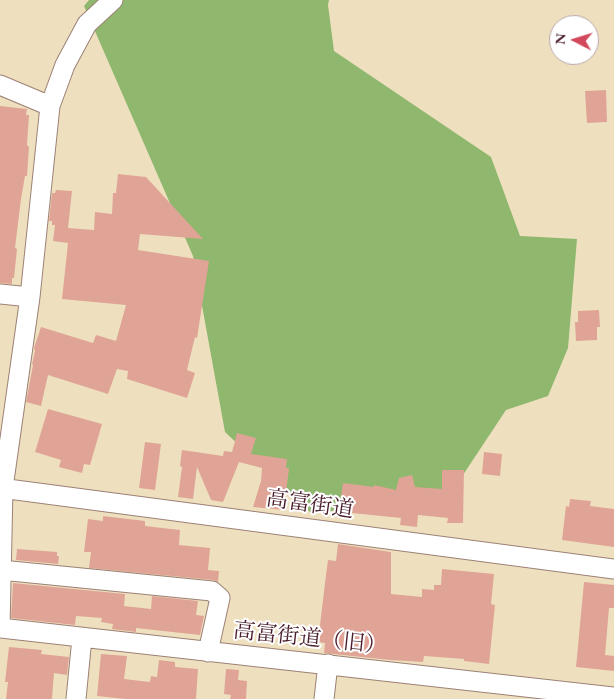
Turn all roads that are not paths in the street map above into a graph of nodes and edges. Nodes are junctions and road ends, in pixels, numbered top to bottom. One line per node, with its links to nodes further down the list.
1 (113, 0): 3 (street)
2 (0, 84): 3 (street)
3 (50, 106): 5 (street)
4 (0, 294): 5 (street)
5 (30, 297): 6 (street)
6 (2, 488): 7 (street, 高富街道); 8 (street)
7 (614, 569)
8 (1, 570): 9 (street); 11 (street)
9 (0, 628): 10 (street, 高富街道（旧）)
10 (82, 638): 11 (street, 高富街道（旧）); 14 (street)
11 (208, 652): 12 (street, 高富街道（旧）)
12 (328, 664): 13 (street, 高富街道（旧）); 15 (street)
13 (614, 697)
14 (76, 699)
15 (324, 699)

